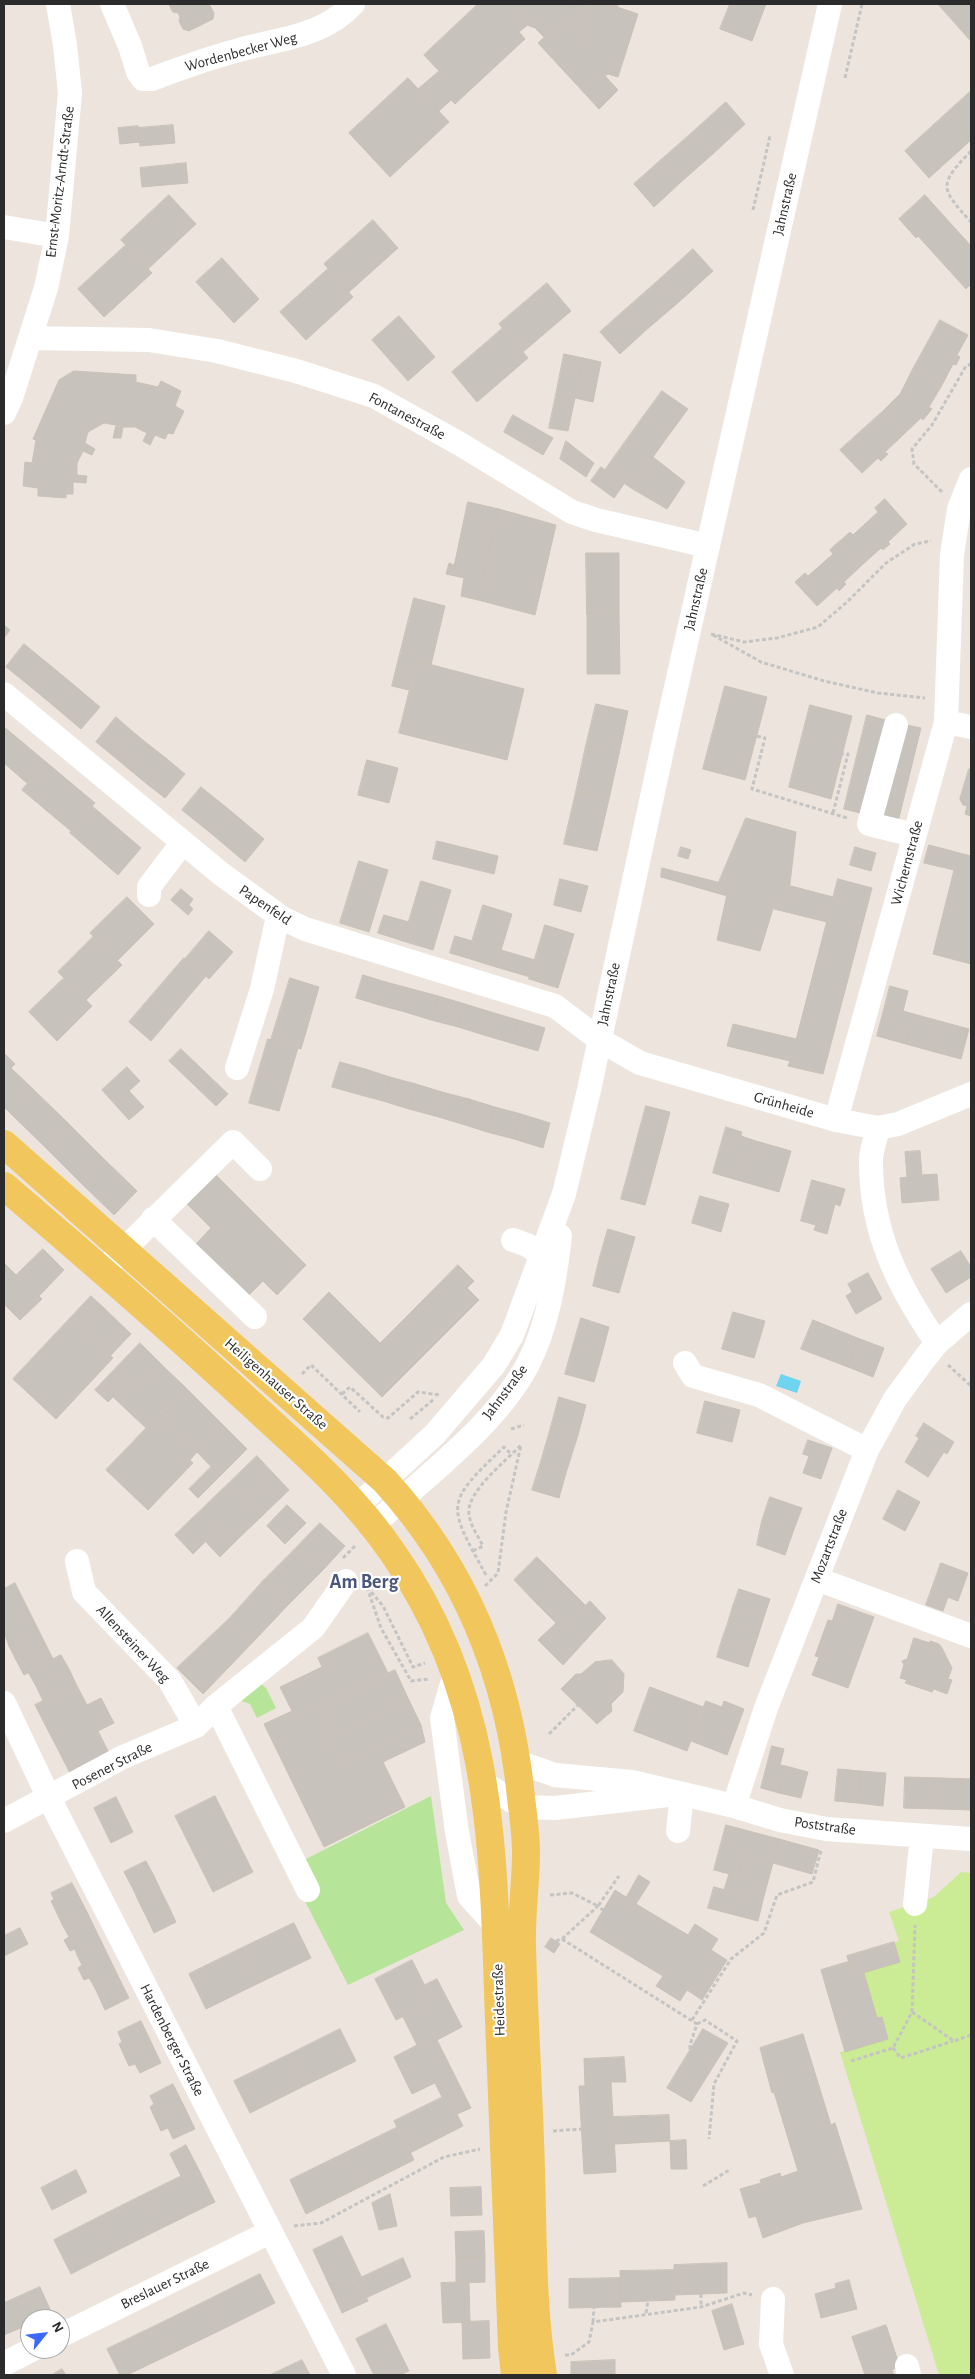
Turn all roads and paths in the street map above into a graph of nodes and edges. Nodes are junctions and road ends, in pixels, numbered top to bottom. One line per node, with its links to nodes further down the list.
1 (58, 4): 12 (street, Ernst-Moritz-Arndt-Straße)
2 (112, 4): 3 (street, Wordenbecker Weg)
3 (353, 4)
4 (830, 4): 19 (street, Jahnstraße)
5 (862, 4): 6 (path)
6 (845, 78)
7 (770, 136): 9 (path)
8 (971, 151): 10 (path)
9 (753, 210)
10 (971, 222)
11 (4, 227): 12 (street)
12 (56, 236): 13 (street, Ernst-Moritz-Arndt-Straße)
13 (30, 338): 15 (street, Ernst-Moritz-Arndt-Straße); 19 (street, Fontanestraße)
14 (971, 364): 17 (path)
15 (4, 413)
16 (971, 479): 20 (street, Wichernstraße)
17 (946, 496)
18 (937, 540): 22 (path)
19 (708, 546): 34 (street, Jahnstraße)
20 (962, 604): 23 (street, Wichernstraße)
21 (4, 694): 31 (street, Papenfeld)
22 (929, 698)
23 (946, 722): 25 (street); 30 (street, Wichernstraße)
24 (896, 725): 29 (street)
25 (971, 727)
26 (757, 736): 28 (path)
27 (842, 754): 28 (path)
28 (833, 813): 29 (path)
29 (869, 824): 30 (street)
30 (914, 835): 37 (street, Wichernstraße)
31 (183, 842): 32 (street); 33 (street, Papenfeld)
32 (149, 895)
33 (278, 916): 34 (street, Papenfeld); 35 (street)
34 (600, 1040): 37 (street, Grünheide); 42 (street, Jahnstraße)
35 (236, 1068)
36 (971, 1094): 38 (street, Grünheide)
37 (836, 1120): 38 (street, Grünheide)
38 (878, 1128): 50 (street)
39 (4, 1144): 45 (main road, Heiligenhauser Straße)
40 (260, 1169): 43 (street)
41 (4, 1186): 47 (main road, Heiligenhauser Straße)
42 (564, 1194): 46 (street, Jahnstraße); 61 (street, Jahnstraße)
43 (153, 1219): 45 (street); 49 (street)
44 (513, 1240): 46 (street)
45 (123, 1249): 47 (street); 61 (main road, Heiligenhauser Straße)
46 (543, 1255): 61 (street, Jahnstraße)
47 (102, 1270): 62 (main road, Heiligenhauser Straße)
48 (971, 1314): 50 (street, Mozartstraße)
49 (255, 1316)
50 (937, 1343): 53 (path); 59 (street, Mozartstraße)
51 (685, 1363): 59 (street)
52 (302, 1374): 54 (path)
53 (971, 1386)
54 (342, 1394): 55 (path); 57 (path)
55 (448, 1396)
56 (429, 1401): 58 (path)
57 (360, 1412)
58 (410, 1419)
59 (867, 1450): 68 (street, Mozartstraße)
60 (512, 1455): 63 (path); 63 (path); 69 (path)
61 (392, 1490): 62 (street); 73 (main road, Heiligenhauser Straße)
62 (365, 1516): 70 (main road, Heiligenhauser Straße)
63 (473, 1551): 67 (path)
64 (347, 1555): 66 (path)
65 (77, 1561): 79 (street, Allensteiner Weg)
66 (349, 1572): 78 (street, Posener Straße)
67 (486, 1575)
68 (817, 1579): 71 (street); 86 (street, Mozartstraße)
69 (479, 1589)
70 (439, 1633): 74 (main road, Heidestraße)
71 (971, 1636)
72 (424, 1655): 75 (path)
73 (496, 1667): 81 (main road, Heidestraße)
74 (455, 1674): 82 (main road, Heidestraße); 98 (street)
75 (428, 1675)
76 (4, 1703): 84 (street, Hardenberger Straße)
77 (578, 1705): 80 (path)
78 (216, 1706): 79 (street, Posener Straße); 93 (street)
79 (196, 1726): 84 (street, Posener Straße)
80 (549, 1734)
81 (518, 1762): 83 (street, Poststraße); 85 (main road, Heidestraße)
82 (484, 1783): 85 (street); 98 (main road, Heidestraße)
83 (682, 1794): 85 (street, Poststraße); 86 (street, Poststraße); 88 (street)
84 (49, 1798): 87 (street, Posener Straße); 115 (street, Hardenberger Straße)
85 (522, 1806): 126 (main road, Heidestraße)
86 (734, 1806): 89 (street, Poststraße)
87 (4, 1822)
88 (678, 1831)
89 (922, 1836): 90 (street, Poststraße); 95 (street)
90 (971, 1839)
91 (822, 1845): 102 (path)
92 (619, 1876): 96 (path)
93 (308, 1890)
94 (550, 1895): 96 (path)
95 (915, 1904): 101 (path)
96 (598, 1906): 97 (path); 99 (path)
97 (609, 1915)
98 (497, 1927): 128 (main road, Heidestraße)
99 (562, 1939): 100 (path); 102 (path)
100 (556, 1941)
101 (912, 2012): 105 (path); 106 (path)
102 (692, 2020): 103 (path)
103 (697, 2024): 107 (path); 111 (path)
104 (971, 2035): 105 (path)
105 (954, 2040): 106 (path)
106 (893, 2048): 108 (path)
107 (690, 2050)
108 (851, 2061)
109 (582, 2129): 110 (path)
110 (550, 2131)
111 (709, 2139)
112 (481, 2148): 115 (path)
113 (732, 2169): 114 (path)
114 (703, 2186)
115 (271, 2234): 123 (street, Breslauer Straße); 127 (street, Hardenberger Straße)
116 (701, 2294): 120 (path)
117 (773, 2299): 120 (path); 129 (street)
118 (648, 2301): 121 (path)
119 (594, 2307): 122 (path)
120 (702, 2307): 121 (path)
121 (646, 2313): 122 (path)
122 (593, 2322): 126 (path)
123 (70, 2331)
124 (20, 2356): 125 (street)
125 (4, 2364)
126 (551, 2365)
127 (344, 2375)
128 (515, 2375)
129 (782, 2375)

